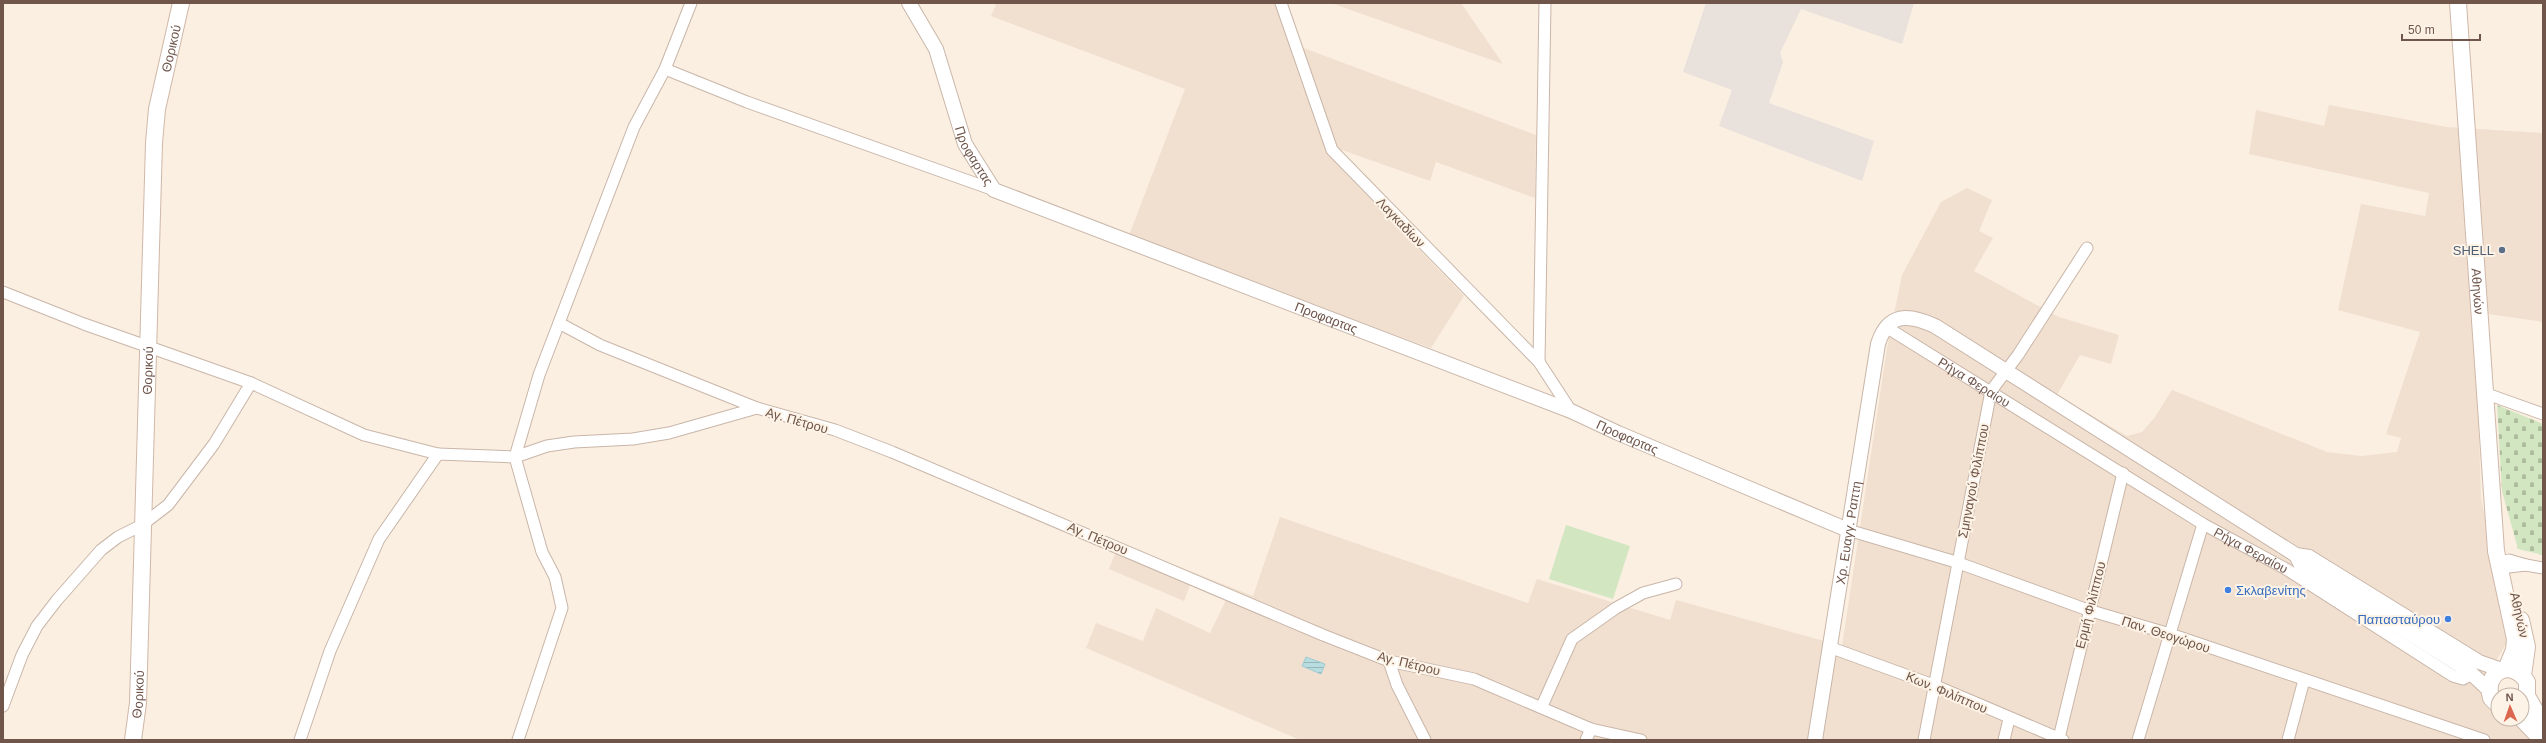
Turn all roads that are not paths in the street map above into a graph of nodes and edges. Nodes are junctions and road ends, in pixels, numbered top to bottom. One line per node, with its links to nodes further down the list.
1 (181, 3): 13 (main road, Θορικού)
2 (691, 3): 7 (street)
3 (909, 3): 8 (street, Προφαρτας)
4 (1281, 3): 14 (street, Λαγκαδίων)
5 (1545, 3): 14 (street)
6 (2458, 3): 18 (main road, Αθηνών)
7 (665, 69): 8 (street); 11 (street)
8 (994, 190): 20 (street, Προφαρτας)
9 (2087, 248): 15 (street, Σμηναγού Φιλίππου)
10 (3, 292): 13 (street)
11 (559, 323): 19 (street, Αγ. Πέτρου); 23 (street)
12 (1886, 327): 15 (street, Ρήγα Φεραίου); 17 (street, Ρήγα Φεραίου); 27 (street, Χρ. Ευαγγ. Ραπτη)
13 (147, 347): 16 (street); 26 (main road, Θορικού)
14 (1539, 362): 20 (street, Λαγκαδίων)
15 (2005, 372): 17 (street, Σμηναγού Φιλίππου); 28 (street, Ρήγα Φεραίου)
16 (251, 383): 22 (street); 26 (street)
17 (1990, 391): 24 (street, Ρήγα Φεραίου); 29 (street, Σμηναγού Φιλίππου)
18 (2487, 394): 21 (street); 30 (main road, Αθηνών)
19 (757, 408): 23 (street); 37 (street, Αγ. Πέτρου)
20 (1571, 411): 27 (street, Προφαρτας)
21 (2543, 414)
22 (438, 454): 23 (street); 54 (street)
23 (514, 456): 55 (street)
24 (2123, 473): 25 (street, Ρήγα Φεραίου); 34 (street, Ερμή Φιλίππου)
25 (2203, 524): 32 (street, Ρήγα Φεραίου); 35 (street)
26 (142, 525): 46 (street); 53 (main road, Θορικού)
27 (1848, 530): 29 (street, Παν. Θεογώρου); 36 (street, Χρ. Ευαγγ. Ραπτη)
28 (2296, 555): 32 (street); 38 (street, Ρήγα Φεραίου); 39 (street, Ρήγα Φεραίου)
29 (1956, 562): 34 (street, Παν. Θεογώρου); 42 (street, Σμηναγού Φιλίππου)
30 (2503, 564): 31 (street); 38 (main road, Αθηνών); 40 (main road, Αθηνών)
31 (2543, 568)
32 (2286, 569): 39 (street, Ρήγα Φεραίου)
33 (1676, 584): 47 (street)
34 (2088, 610): 35 (street, Παν. Θεογώρου); 52 (street, Ερμή Φιλίππου)
35 (2170, 634): 41 (street, Παν. Θεογώρου); 62 (street)
36 (1829, 647): 42 (street, Κων. Φιλίππου); 59 (street, Χρ. Ευαγγ. Ραπτη)
37 (1389, 661): 47 (street, Αγ. Πέτρου); 56 (street)
38 (2504, 670): 40 (main road); 44 (main road, Αθηνών)
39 (2472, 674): 44 (street, Ρήγα Φεραίου)
40 (2523, 676): 43 (main road, Αθηνών)
41 (2304, 680): 63 (street); 64 (street, Παν. Θεογώρου)
42 (1936, 686): 49 (street, Κων. Φιλίππου); 60 (street, Σμηναγού Φιλίππου)
43 (2526, 687)
44 (2489, 690): 45 (main road)
45 (2490, 694)
46 (3, 706)
47 (1542, 706): 50 (street, Αγ. Πέτρου)
48 (2530, 715): 51 (main road)
49 (2009, 719): 52 (street, Κων. Φιλίππου); 61 (street)
50 (1591, 729): 57 (street); 58 (street, Αγ. Πέτρου)
51 (2537, 734)
52 (2061, 739)
53 (133, 740)
54 (300, 740)
55 (518, 740)
56 (1425, 740)
57 (1586, 740)
58 (1641, 740)
59 (1815, 740)
60 (1924, 740)
61 (2004, 740)
62 (2138, 740)
63 (2288, 740)
64 (2484, 740)

